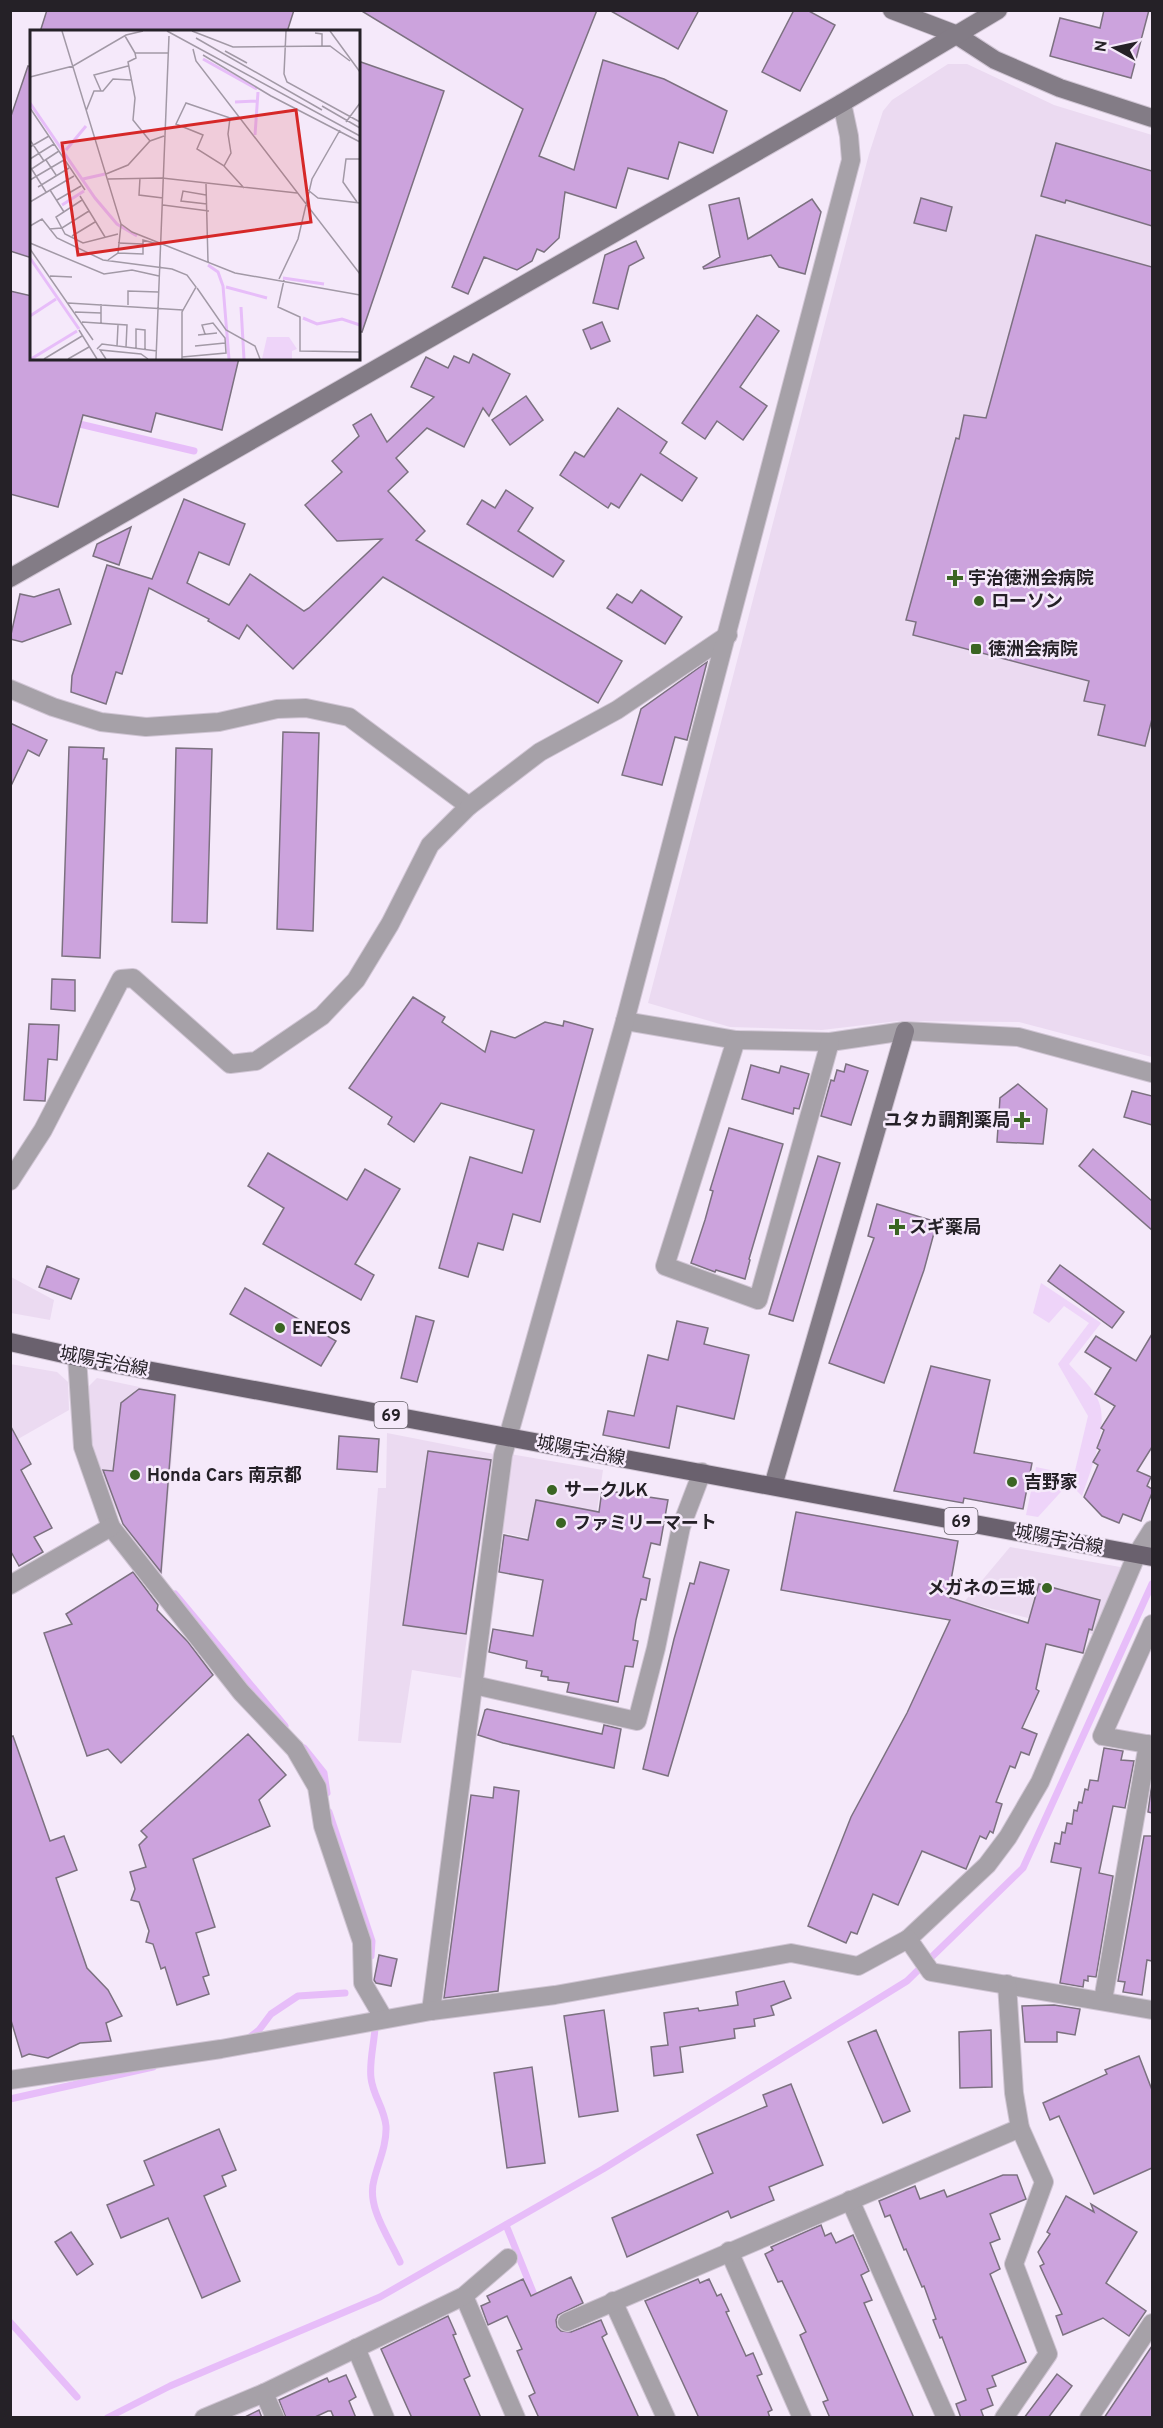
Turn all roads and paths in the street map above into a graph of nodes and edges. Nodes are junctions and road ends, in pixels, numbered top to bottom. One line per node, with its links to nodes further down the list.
1 (892, 10): 3 (street)
2 (998, 10): 3 (street)
3 (955, 34): 4 (street); 5 (street)
4 (842, 103): 6 (street); 7 (street)
5 (1152, 118)
6 (10, 578)
7 (728, 635): 9 (street); 10 (street)
8 (10, 689): 9 (street)
9 (469, 806): 15 (street)
10 (625, 1021): 12 (street); 18 (street)
11 (905, 1031): 13 (street); 14 (street); 20 (street)
12 (736, 1040): 13 (street); 13 (street)
13 (830, 1042)
14 (1152, 1073)
15 (10, 1181)
16 (10, 1342): 17 (main road, 城陽宇治線 / 69)
17 (77, 1356): 18 (main road, 城陽宇治線 / 69); 21 (street)
18 (508, 1437): 19 (main road, 城陽宇治線 / 69); 26 (street)
19 (702, 1473): 20 (main road, 城陽宇治線 / 69); 26 (street)
20 (773, 1486): 23 (main road, 城陽宇治線 / 69)
21 (111, 1527): 24 (street); 33 (street)
22 (1152, 1530): 23 (street)
23 (1146, 1556): 28 (street)
24 (10, 1586)
25 (1152, 1624): 27 (street)
26 (474, 1685): 32 (street)
27 (1150, 1745): 30 (street)
28 (910, 1943): 29 (street); 32 (street)
29 (1008, 1984): 30 (street); 35 (street)
30 (1103, 2000): 31 (street)
31 (1152, 2010)
32 (431, 2011): 33 (street)
33 (384, 2019): 34 (street)
34 (10, 2080)
35 (1020, 2128): 36 (street); 52 (street)
36 (850, 2200): 37 (street); 51 (street)
37 (729, 2251): 40 (street); 50 (street)
38 (508, 2258): 39 (street)
39 (464, 2296): 43 (street); 48 (street)
40 (613, 2301): 41 (street); 49 (street)
41 (567, 2322)
42 (1152, 2323): 53 (street)
43 (356, 2348): 44 (street); 47 (street)
44 (264, 2393): 45 (street); 46 (street)
45 (204, 2418)
46 (275, 2418)
47 (385, 2418)
48 (516, 2418)
49 (666, 2418)
50 (802, 2418)
51 (946, 2418)
52 (1004, 2418)
53 (1089, 2418)

